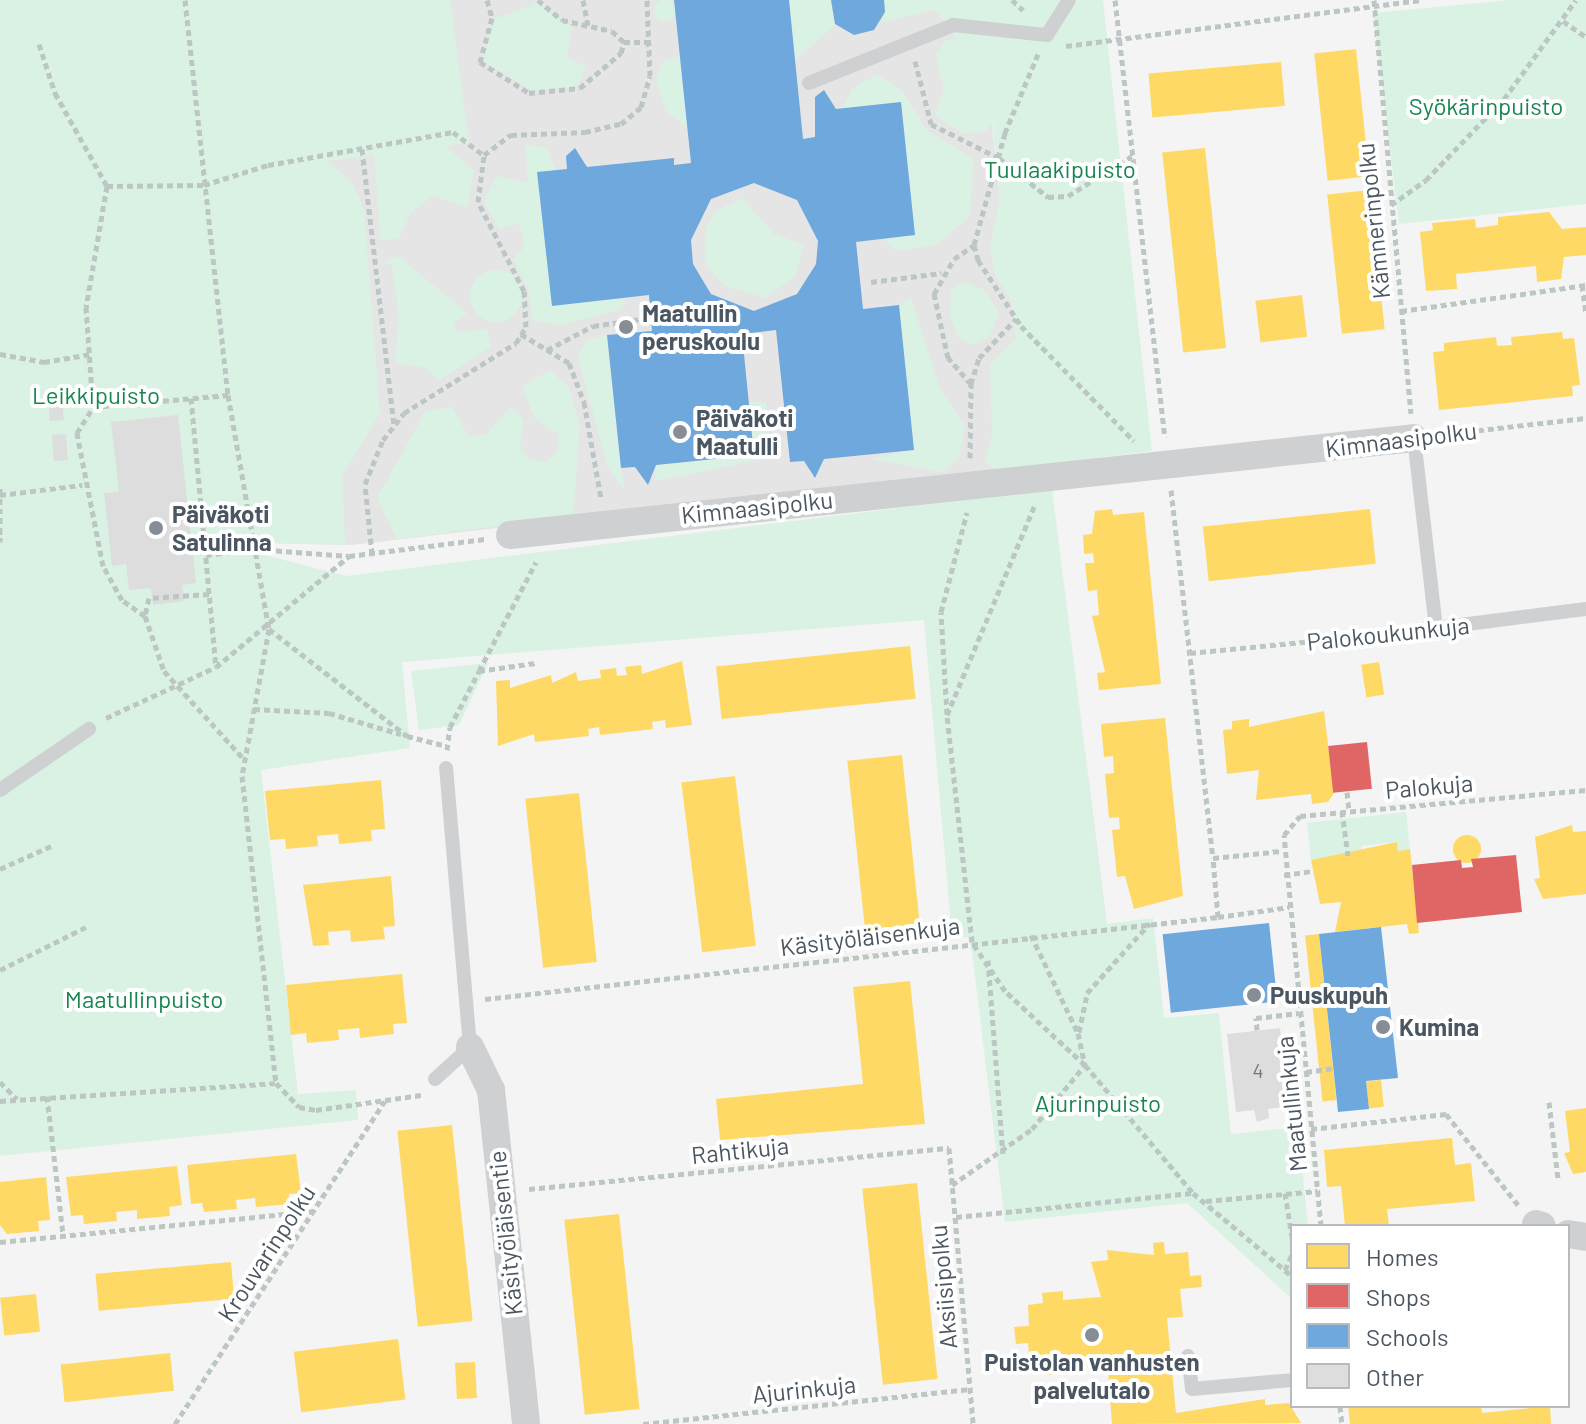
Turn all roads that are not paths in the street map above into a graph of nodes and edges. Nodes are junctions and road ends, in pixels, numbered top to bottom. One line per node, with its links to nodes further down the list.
1 (1069, 0): 2 (lane)
2 (809, 83)
3 (1414, 438): 4 (street, Kimnaasipolku); 5 (lane, Palokoukunkuja)
4 (510, 535)
5 (1586, 609)
6 (89, 729): 8 (lane)
7 (446, 768): 9 (lane)
8 (0, 790)
9 (470, 1047): 10 (lane); 13 (street, Käsityöläisentie)
10 (435, 1079)
11 (1188, 1356): 12 (lane)
12 (1290, 1380)
13 (526, 1424)

